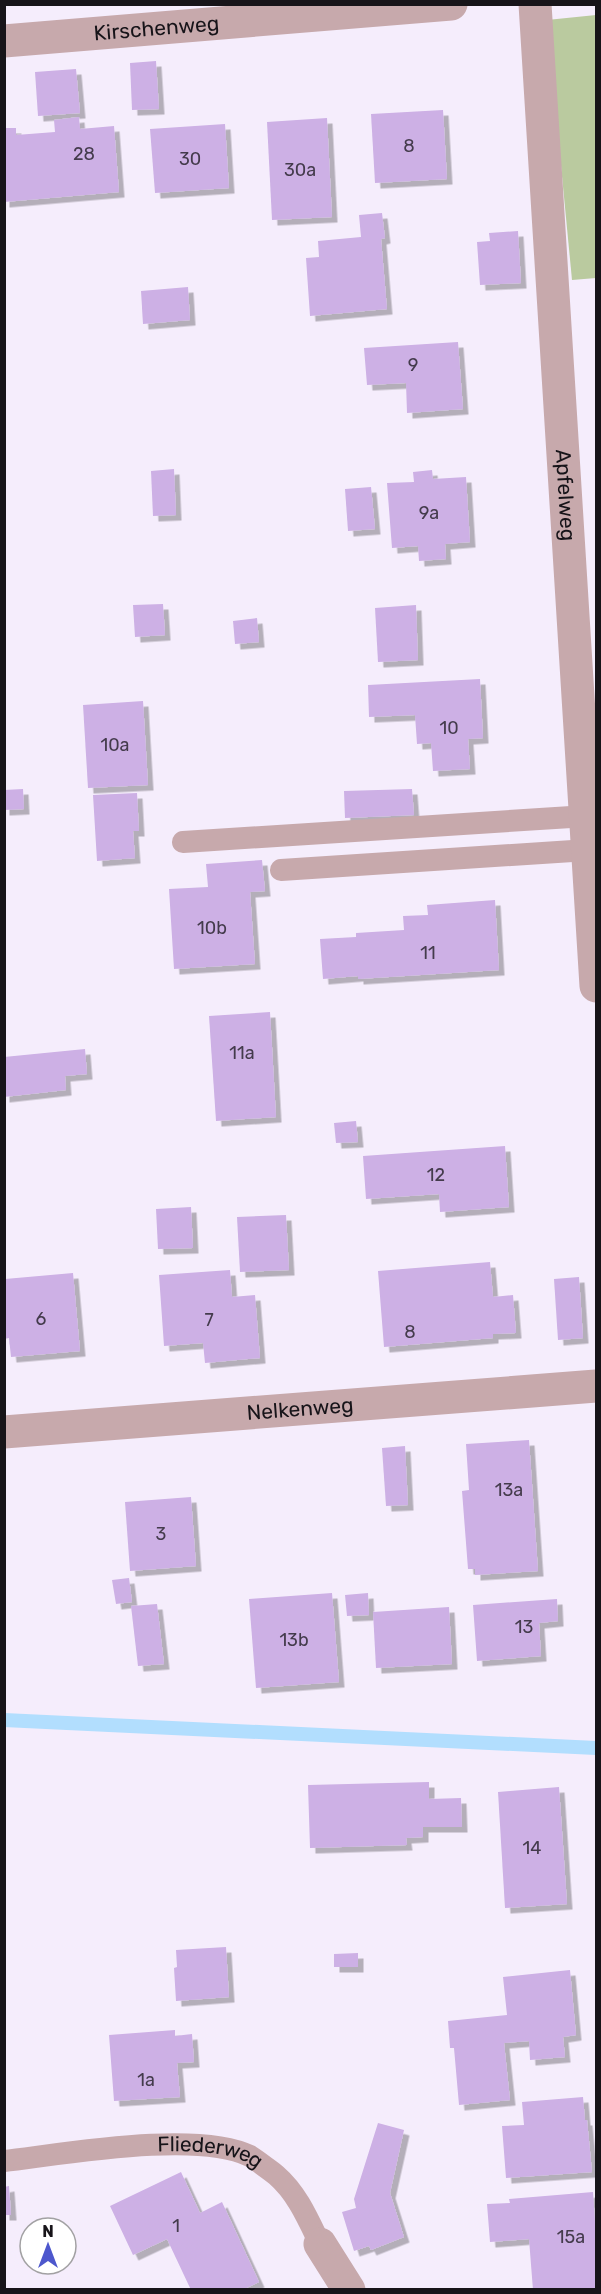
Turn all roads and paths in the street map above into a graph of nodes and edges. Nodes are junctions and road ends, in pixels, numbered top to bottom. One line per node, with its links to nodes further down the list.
1 (451, 4): 3 (street, Kirschenweg)
2 (535, 4): 4 (street, Apfelweg)
3 (4, 41)
4 (586, 816): 5 (lane); 6 (street, Apfelweg)
5 (183, 842)
6 (588, 850): 7 (lane); 8 (street, Apfelweg)
7 (281, 870)
8 (597, 986)
9 (597, 1386): 10 (street, Nelkenweg)
10 (4, 1432)
11 (4, 2161): 12 (lane, Fliederweg)
12 (320, 2244): 13 (street, Fliederweg)
13 (349, 2289)

